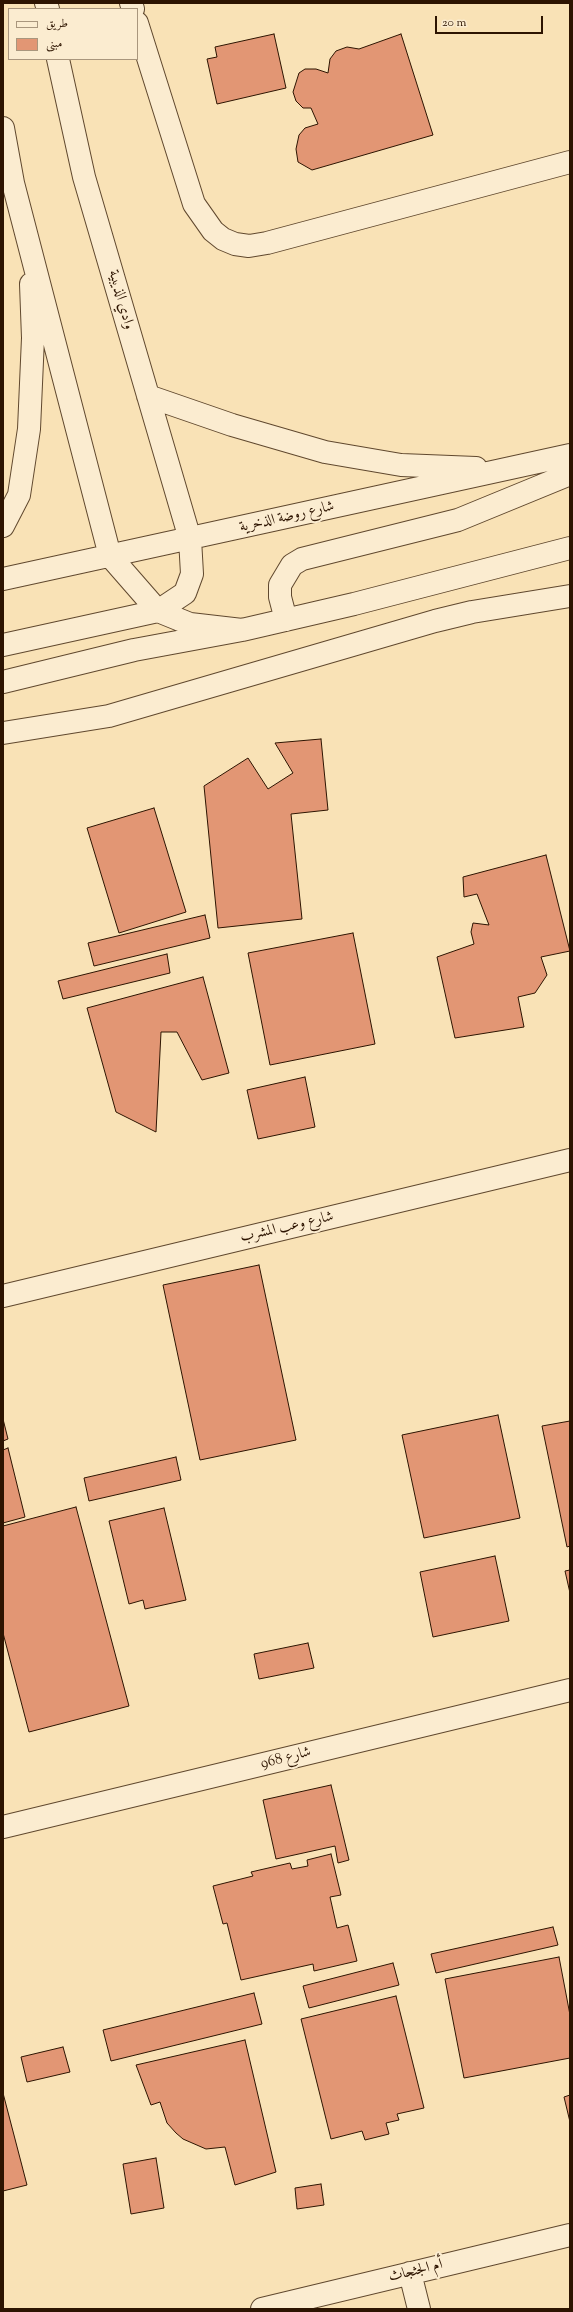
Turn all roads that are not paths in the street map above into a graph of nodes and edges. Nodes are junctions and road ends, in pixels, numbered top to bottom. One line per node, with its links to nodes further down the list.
1 (138, 26): 4 (street)
2 (58, 60): 6 (street, وادي الذيبية)
3 (3, 128): 5 (street)
4 (570, 162)
5 (29, 243): 10 (street); 13 (street)
6 (148, 396): 8 (street); 11 (street, وادي الذيبية)
7 (570, 455): 8 (street, شارع روضة الذخرية)
8 (505, 469): 11 (street, شارع روضة الذخرية)
9 (570, 474): 17 (street)
10 (3, 526)
11 (190, 539): 13 (street, شارع روضة الذخرية); 16 (street, وادي الذيبية)
12 (570, 548): 17 (street)
13 (110, 556): 14 (street, شارع روضة الذخرية); 16 (street)
14 (3, 579)
15 (570, 596): 21 (street)
16 (158, 611): 18 (street); 19 (street)
17 (286, 620): 18 (street)
18 (242, 630): 20 (street)
19 (3, 645)
20 (3, 682)
21 (3, 733)
22 (570, 1160): 23 (street, شارع وعب المشرب)
23 (3, 1296)
24 (570, 1690): 25 (street, شارع 968)
25 (3, 1827)
26 (570, 2235): 27 (street, أم الجثجاث)
27 (410, 2273): 28 (street, أم الجثجاث); 29 (street)
28 (262, 2309)
29 (419, 2309)

